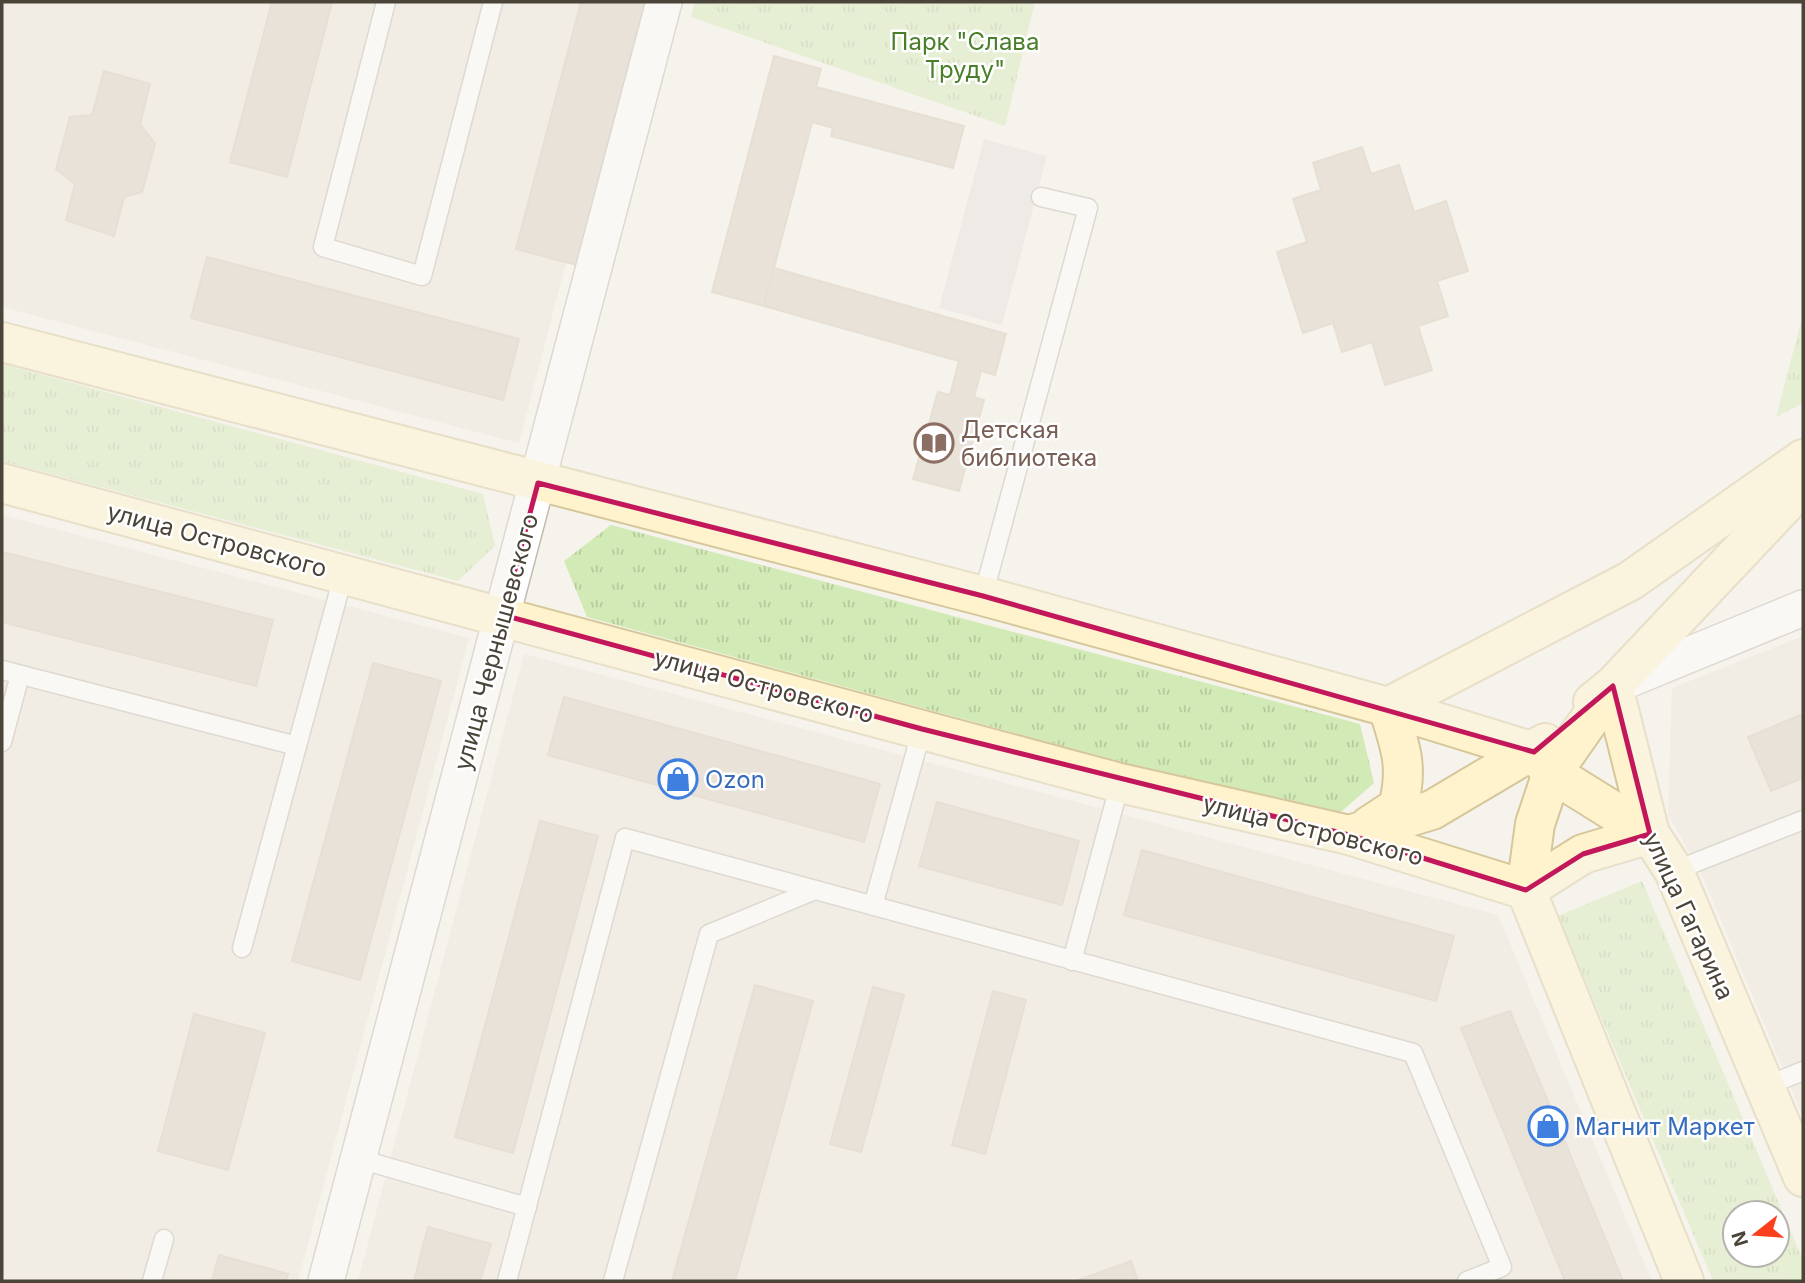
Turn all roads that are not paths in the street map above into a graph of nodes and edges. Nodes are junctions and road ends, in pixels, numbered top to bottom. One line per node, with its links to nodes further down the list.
1 (386, 2): 2 (lane)
2 (493, 2)
3 (664, 2): 8 (street, улица Чернышевского)
4 (1041, 197): 11 (lane)
5 (2, 342): 8 (main road)
6 (1803, 459): 17 (main road)
7 (2, 483): 10 (main road, улица Островского)
8 (538, 483): 11 (main road); 13 (street, улица Чернышевского)
9 (1803, 485): 16 (main road)
10 (344, 573): 13 (main road, улица Островского); 20 (lane)
11 (983, 596): 17 (main road)
12 (1803, 608): 16 (street)
13 (503, 615): 18 (main road, улица Островского); 34 (street, улица Чернышевского)
14 (2, 670): 15 (lane)
15 (20, 675): 19 (lane); 20 (lane)
16 (1613, 686): 21 (main road); 24 (main road, улица Гагарина)
17 (1388, 707): 21 (main road); 25 (main road)
18 (922, 729): 22 (main road, улица Островского); 29 (lane)
19 (2, 742)
20 (297, 746): 30 (lane)
21 (1543, 762): 24 (main road); 25 (main road); 28 (main road)
22 (1120, 783): 25 (main road, улица Островского); 31 (lane)
23 (1803, 820): 26 (lane)
24 (1650, 834): 26 (main road, улица Гагарина); 28 (main road)
25 (1349, 835): 28 (main road, улица Островского)
26 (1674, 871): 33 (main road, улица Гагарина)
27 (815, 890): 29 (lane); 36 (lane); 41 (lane)
28 (1526, 890): 43 (main road)
29 (873, 906): 31 (lane)
30 (242, 948)
31 (1072, 961): 42 (lane)
32 (1803, 1071): 33 (lane)
33 (1764, 1087): 35 (main road, улица Гагарина)
34 (359, 1159): 36 (lane); 39 (street, улица Чернышевского)
35 (1803, 1177)
36 (527, 1207): 40 (lane)
37 (164, 1239): 38 (lane)
38 (152, 1281)
39 (327, 1281)
40 (507, 1281)
41 (613, 1281)
42 (1467, 1281)
43 (1684, 1281)

